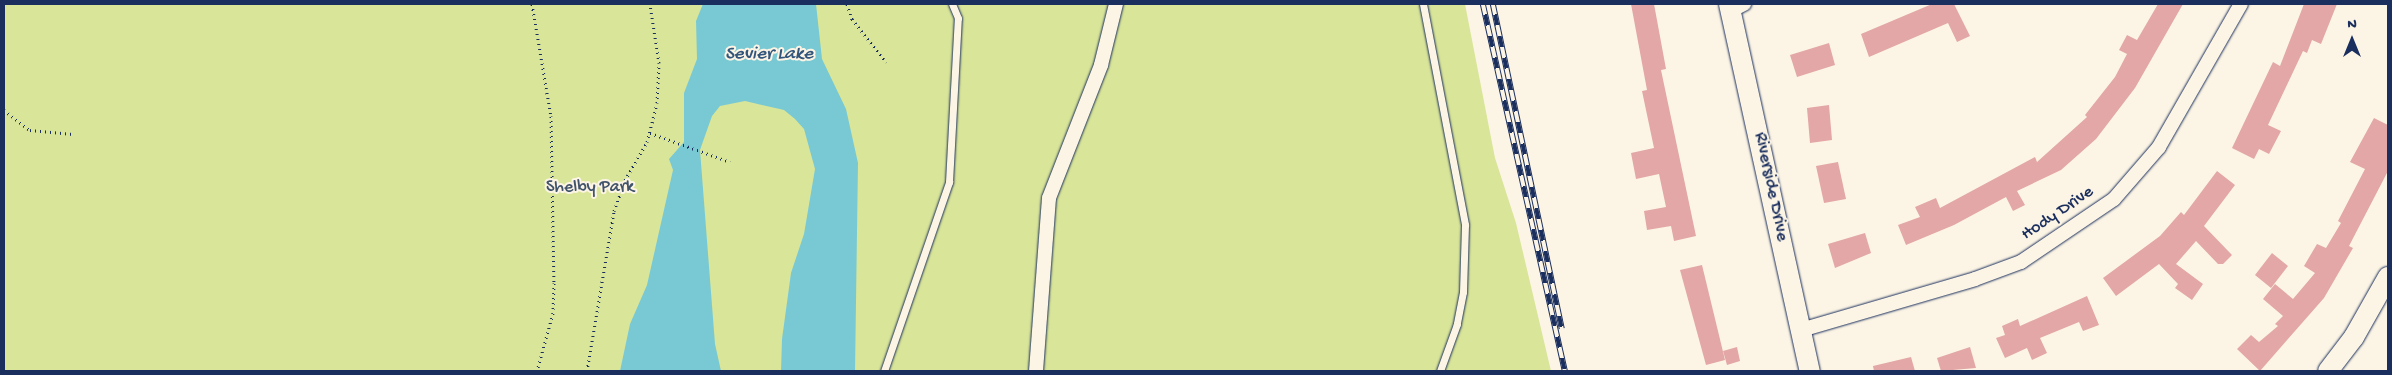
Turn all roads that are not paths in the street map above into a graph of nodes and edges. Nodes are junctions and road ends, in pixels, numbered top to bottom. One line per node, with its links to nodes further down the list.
1 (952, 4): 8 (lane)
2 (1116, 4): 9 (street)
3 (1423, 4): 10 (lane)
4 (2241, 4): 7 (street, Hody Drive)
5 (1735, 6): 7 (street, Riverside Drive)
6 (2388, 277): 12 (street)
7 (1801, 330): 11 (street, Riverside Drive)
8 (884, 371)
9 (1036, 371)
10 (1440, 371)
11 (1810, 371)
12 (2328, 371)

